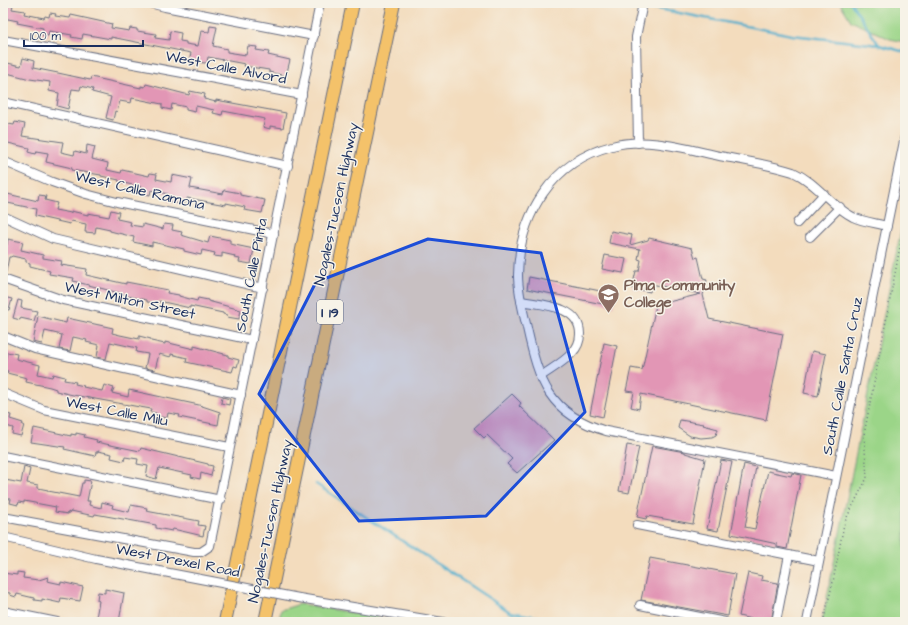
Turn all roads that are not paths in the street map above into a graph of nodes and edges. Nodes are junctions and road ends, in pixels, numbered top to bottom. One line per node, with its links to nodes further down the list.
1 (149, 3): 6 (street)
2 (320, 3): 6 (street, South Calle Pinta)
3 (352, 3): 42 (highway, Nogales–Tucson Highway)
4 (394, 3): 43 (highway, Nogales–Tucson Highway / I 19)
5 (642, 7): 11 (street)
6 (314, 36): 8 (street, South Calle Pinta)
7 (3, 40): 8 (street, West Calle Alvord)
8 (302, 96): 13 (street, South Calle Pinta)
9 (3, 102): 13 (street)
10 (905, 136): 18 (street, South Calle Santa Cruz)
11 (638, 143): 14 (street); 23 (street)
12 (3, 161): 19 (street, West Calle Ramona)
13 (288, 166): 19 (street, South Calle Pinta)
14 (824, 194): 15 (street); 17 (street)
15 (840, 207): 18 (street); 20 (street)
16 (3, 216): 22 (street)
17 (797, 223)
18 (887, 226): 31 (street, South Calle Santa Cruz)
19 (274, 234): 22 (street, South Calle Pinta)
20 (810, 237)
21 (3, 279): 25 (street, West Milton Street)
22 (263, 288): 25 (street, South Calle Pinta)
23 (521, 301): 26 (street); 26 (street)
24 (3, 336): 28 (street)
25 (252, 340): 28 (street, South Calle Pinta)
26 (540, 377): 31 (street)
27 (3, 393): 29 (street, West Calle Milu)
28 (241, 395): 29 (street, South Calle Pinta)
29 (229, 448): 32 (street, South Calle Pinta)
30 (3, 456): 32 (street)
31 (836, 476): 38 (street, South Calle Santa Cruz)
32 (220, 500): 36 (street, South Calle Pinta)
33 (3, 517): 36 (street, West Drexel Road)
34 (636, 525): 37 (street)
35 (3, 537): 44 (street, West Drexel Road, bridge)
36 (206, 550)
37 (790, 555): 38 (street); 46 (street)
38 (819, 561): 47 (street, South Calle Santa Cruz)
39 (640, 605): 45 (street)
40 (3, 612): 41 (street)
41 (57, 622)
42 (225, 622)
43 (265, 622)
44 (443, 622)
45 (725, 622)
46 (776, 622)
47 (807, 622)

